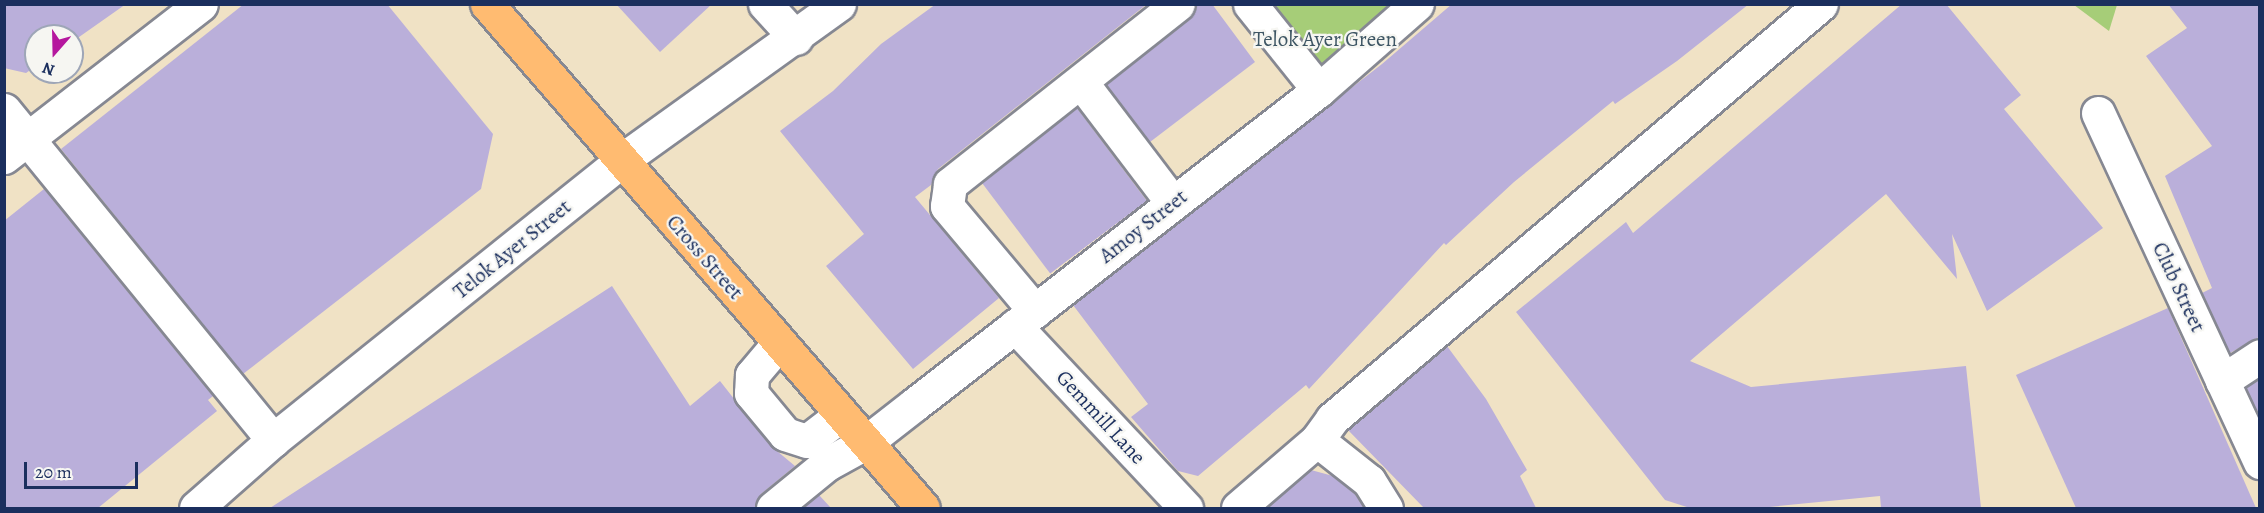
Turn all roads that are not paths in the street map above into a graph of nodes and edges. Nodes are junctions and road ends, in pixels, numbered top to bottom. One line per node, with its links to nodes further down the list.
1 (201, 4): 14 (street)
2 (487, 4): 15 (main road, Cross Street)
3 (765, 4): 9 (street)
4 (839, 4): 9 (street, Telok Ayer Street)
5 (1178, 4): 10 (street, Gemmill Lane)
6 (1250, 4): 11 (street)
7 (1417, 4): 11 (street, Amoy Street)
8 (1821, 4): 23 (street)
9 (796, 38): 15 (street, Telok Ayer Street)
10 (1081, 82): 16 (street); 17 (street, Gemmill Lane)
11 (1319, 90): 16 (street, Amoy Street)
12 (4, 110): 14 (street)
13 (2098, 112): 20 (street, Club Street)
14 (16, 148): 22 (street)
15 (622, 160): 18 (main road, Cross Street); 22 (street, Telok Ayer Street)
16 (1173, 203): 17 (street, Amoy Street)
17 (1025, 318): 24 (street, Amoy Street); 29 (street, Gemmill Lane)
18 (779, 343): 21 (main road, Cross Street); 21 (street)
19 (2259, 356): 20 (street)
20 (2222, 381): 25 (street, Club Street)
21 (841, 415): 24 (main road, Cross Street)
22 (273, 440): 26 (street, Telok Ayer Street)
23 (1317, 440): 30 (street); 31 (street)
24 (865, 443): 27 (street, Amoy Street); 28 (main road, Cross Street)
25 (2259, 462)
26 (196, 508)
27 (773, 508)
28 (923, 508)
29 (1186, 508)
30 (1238, 508)
31 (1386, 508)

